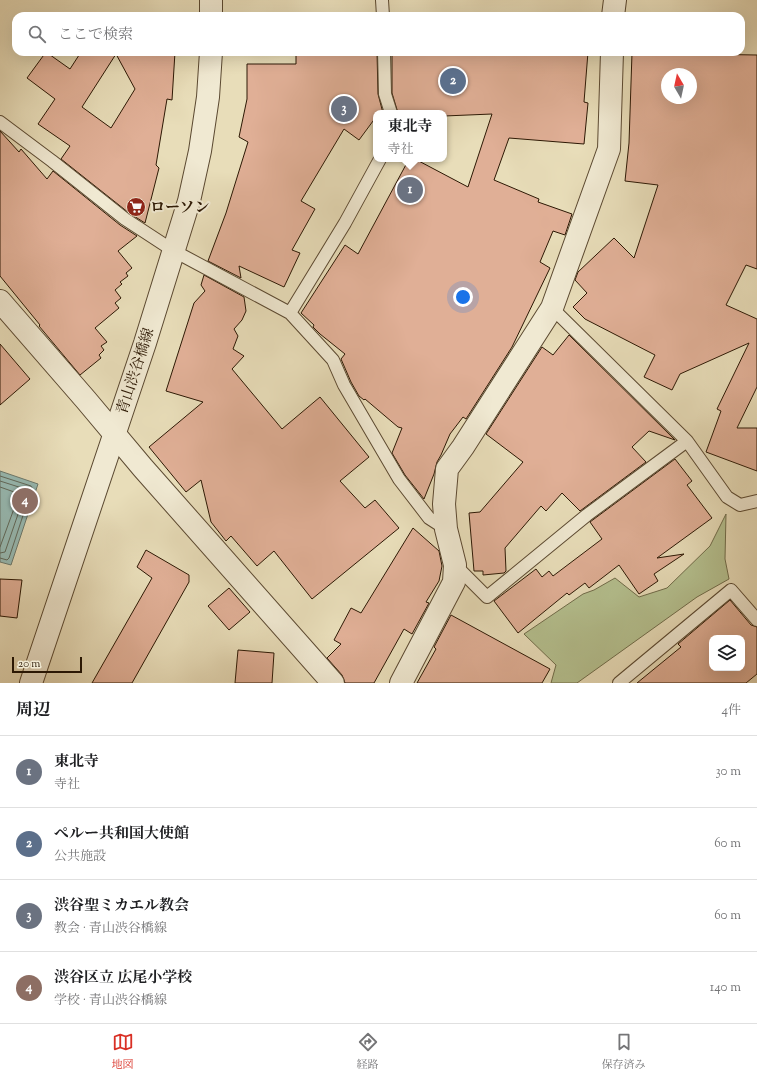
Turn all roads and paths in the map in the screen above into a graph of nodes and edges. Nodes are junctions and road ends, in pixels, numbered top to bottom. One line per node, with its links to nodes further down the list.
1 (211, 0): 4 (street)
2 (382, 0): 5 (lane)
3 (615, 0): 6 (street)
4 (211, 12)
5 (383, 12)
6 (614, 12)
7 (210, 56): 13 (street, 青山渋谷橋線)
8 (384, 56): 10 (lane)
9 (612, 56): 15 (street)
10 (390, 110)
11 (0, 122): 13 (lane)
12 (378, 162): 16 (lane)
13 (174, 251): 16 (lane); 17 (street, 青山渋谷橋線)
14 (0, 301): 17 (street)
15 (552, 308): 18 (lane); 20 (street)
16 (290, 313): 20 (lane)
17 (114, 434): 23 (street, 青山渋谷橋線); 24 (street)
18 (687, 441): 19 (lane); 21 (lane)
19 (757, 501)
20 (446, 529): 21 (street)
21 (455, 565): 25 (street)
22 (757, 620): 26 (lane)
23 (31, 683)
24 (333, 683)
25 (401, 683)
26 (619, 683)

